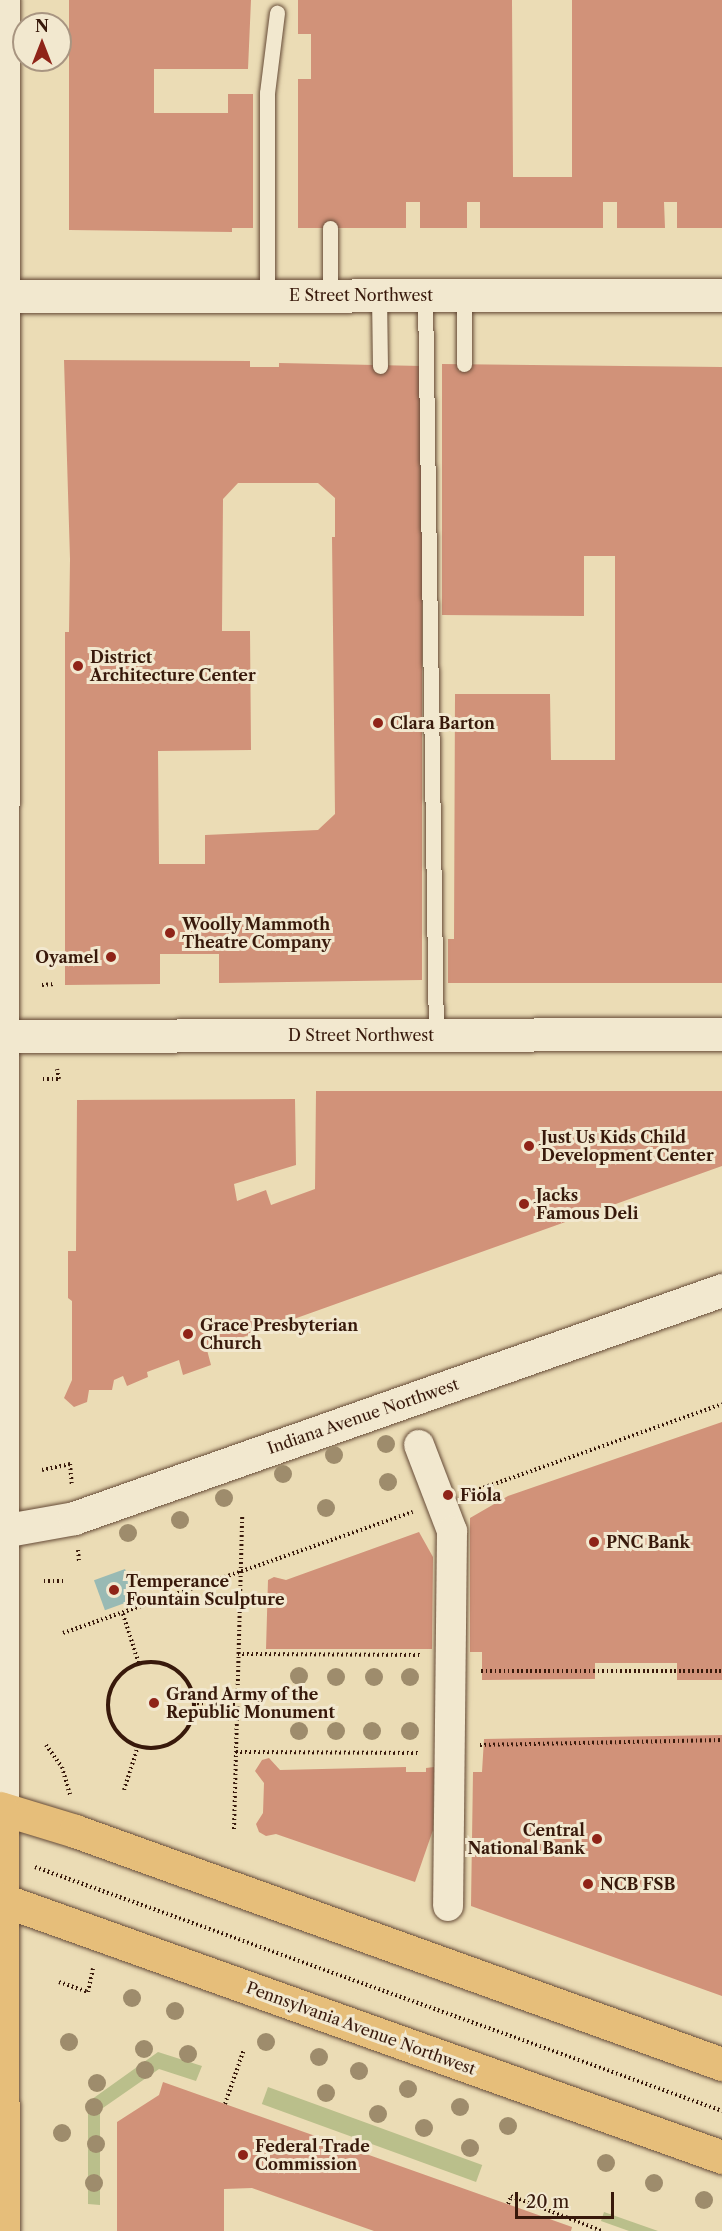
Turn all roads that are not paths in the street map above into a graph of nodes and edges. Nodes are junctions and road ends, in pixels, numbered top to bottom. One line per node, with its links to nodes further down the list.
1 (3, 0): 10 (main road)
2 (277, 13): 4 (lane)
3 (330, 228): 5 (lane)
4 (267, 295): 5 (main road, E Street Northwest); 10 (main road, E Street Northwest)
5 (330, 295): 6 (main road, E Street Northwest)
6 (379, 295): 7 (main road, E Street Northwest); 12 (lane)
7 (425, 295): 8 (main road, E Street Northwest); 14 (lane)
8 (464, 295): 9 (main road, E Street Northwest); 11 (lane)
9 (722, 295)
10 (1, 296): 15 (main road)
11 (464, 364)
12 (380, 366)
13 (722, 1034): 14 (main road, D Street Northwest)
14 (436, 1035): 15 (main road, D Street Northwest)
15 (1, 1036): 18 (main road)
16 (722, 1290): 18 (main road, Indiana Avenue Northwest)
17 (419, 1445): 21 (street)
18 (2, 1531): 19 (main road)
19 (1, 1809): 20 (main road); 22 (main road)
20 (1, 1900): 23 (main road, Pennsylvania Avenue Northwest); 24 (main road)
21 (448, 1906)
22 (722, 2064)
23 (722, 2157)
24 (3, 2231)

